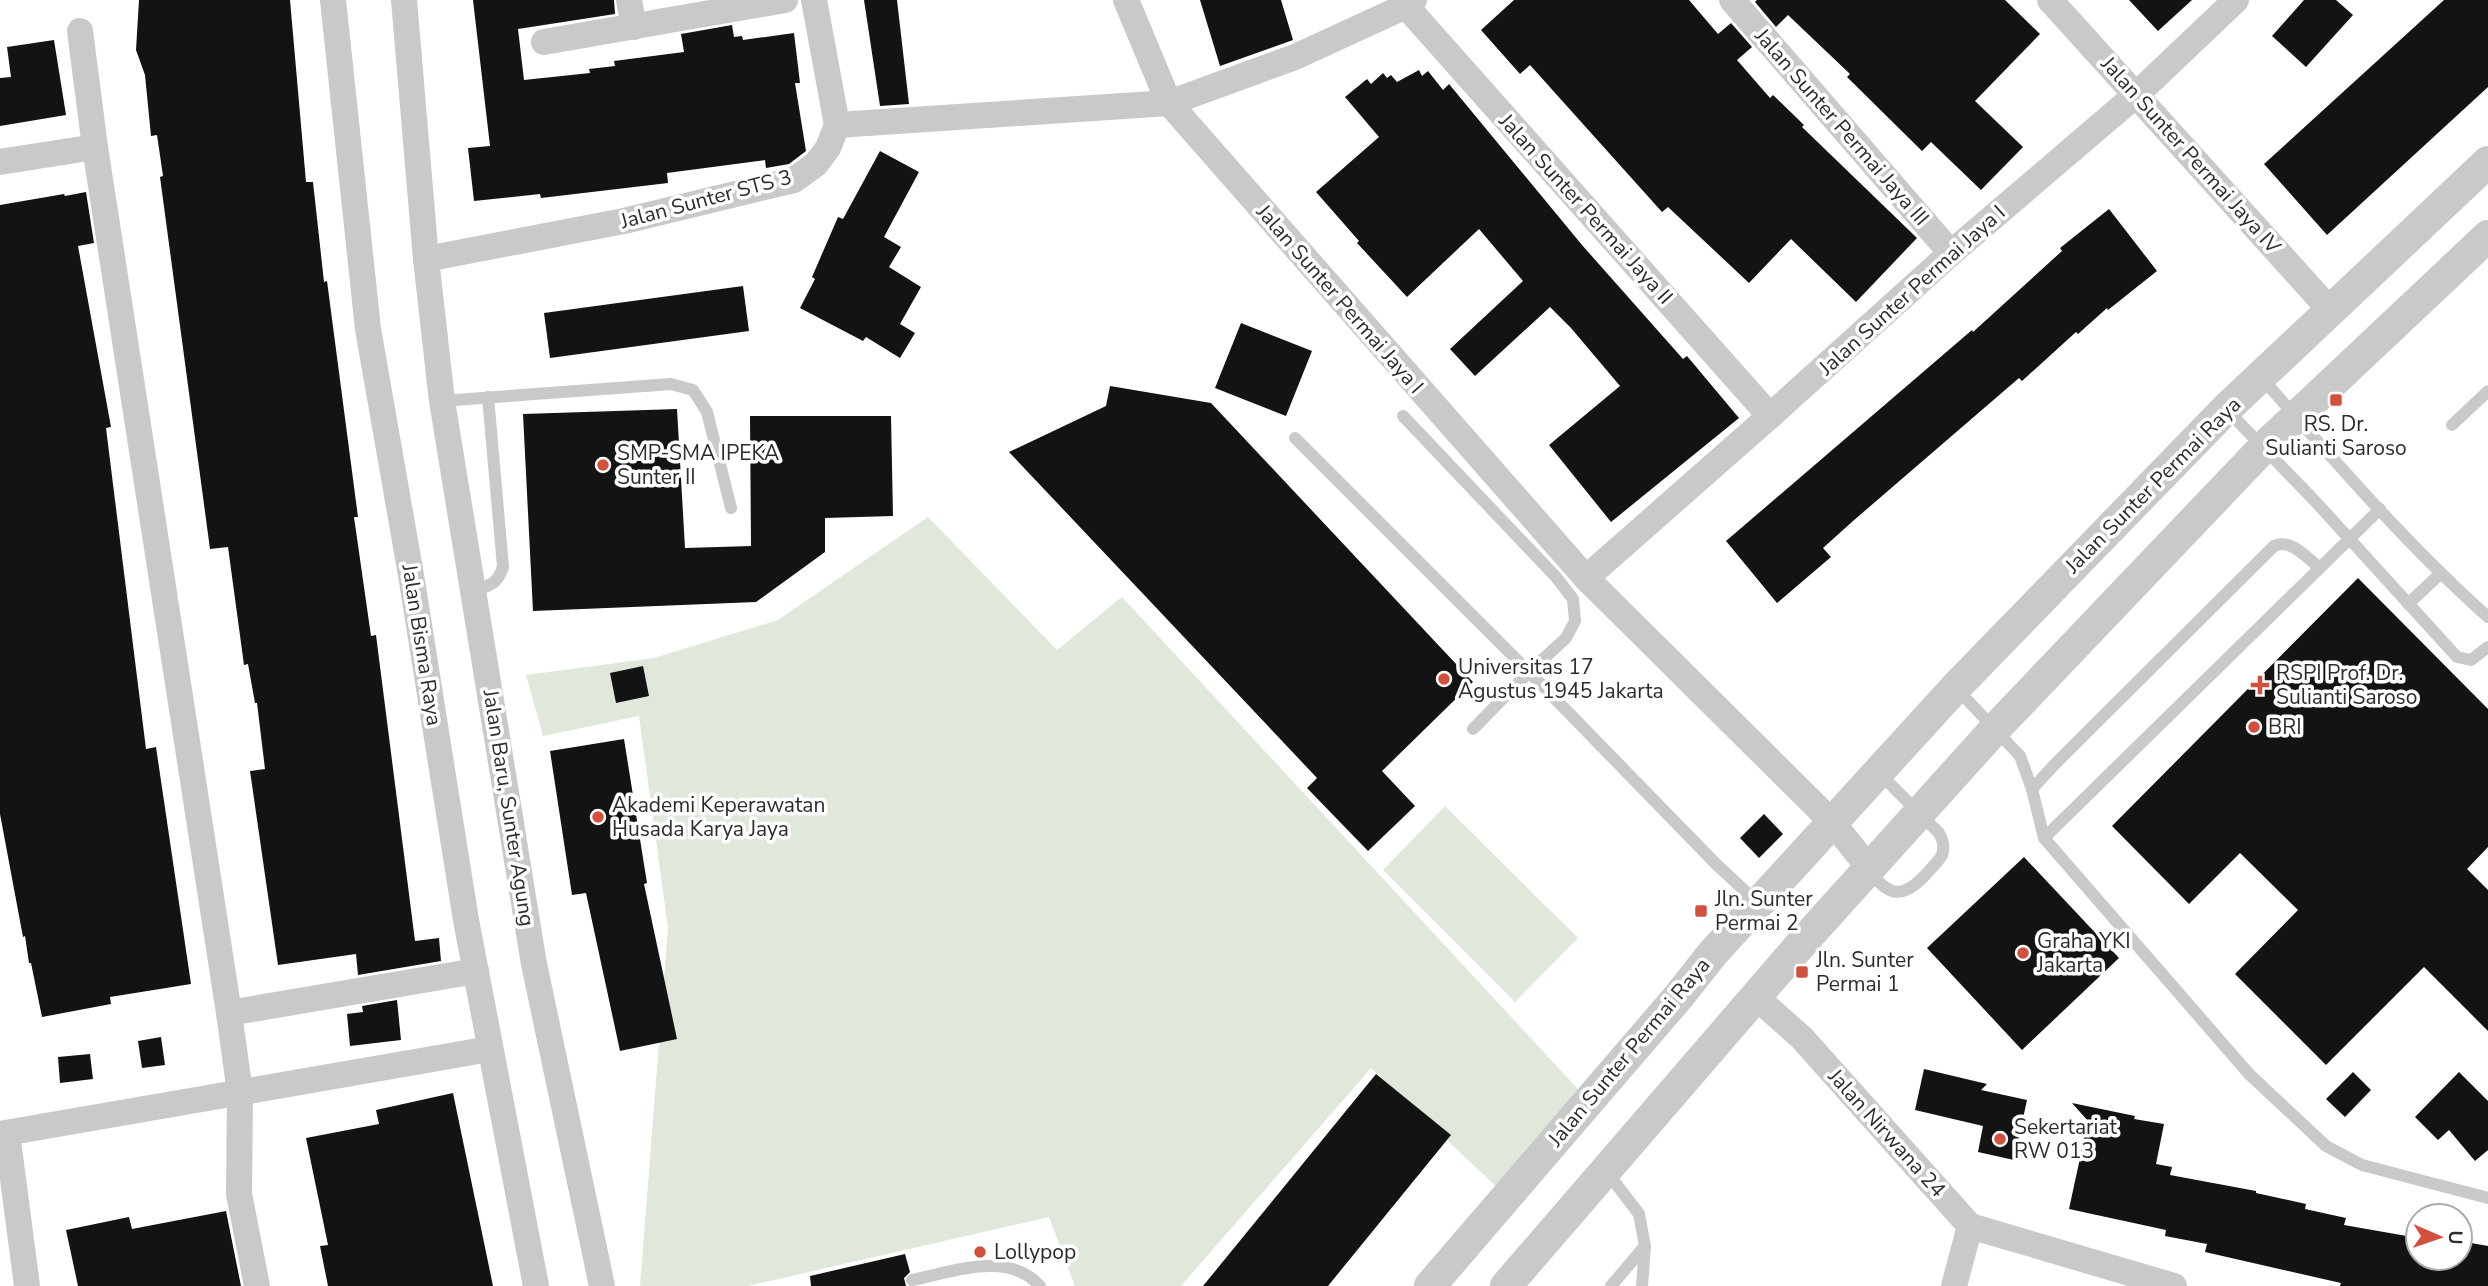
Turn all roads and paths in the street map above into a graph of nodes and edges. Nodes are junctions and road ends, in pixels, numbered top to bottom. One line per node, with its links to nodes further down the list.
1 (332, 0): 56 (street, Jalan Bisma Raya)
2 (404, 0): 22 (street)
3 (629, 0): 11 (street)
4 (785, 0): 11 (street)
5 (814, 0): 16 (street)
6 (1126, 0): 15 (street, Jalan Sunter Permai Jaya I)
7 (1732, 0): 21 (street, Jalan Sunter Permai Jaya III)
8 (2050, 0): 14 (street, Jalan Sunter Permai Jaya IV)
9 (2236, 0): 14 (street, Jalan Sunter Permai Jaya I)
10 (1408, 2): 15 (street); 30 (street, Jalan Sunter Permai Jaya II)
11 (634, 27): 13 (street)
12 (80, 32): 17 (street)
13 (544, 42)
14 (2137, 94): 21 (street, Jalan Sunter Permai Jaya I); 23 (street, Jalan Sunter Permai Jaya IV)
15 (1168, 103): 16 (street); 40 (street, Jalan Sunter Permai Jaya I)
16 (837, 125): 22 (street, Jalan Sunter STS 3)
17 (95, 147): 18 (street); 58 (street)
18 (0, 162)
19 (2488, 162): 23 (street, Jalan Sunter Permai Raya)
20 (2488, 236): 31 (street)
21 (1951, 253): 30 (street, Jalan Sunter Permai Jaya I)
22 (426, 259): 27 (street, Jalan Baru, Sunter Agung)
23 (2331, 311): 24 (street, Jalan Sunter Permai Raya)
24 (2260, 376): 28 (street, Jalan Sunter Permai Raya); 31 (lane)
25 (2488, 391): 32 (lane)
26 (488, 397): 27 (lane); 35 (lane); 41 (lane)
27 (442, 401): 41 (street, Jalan Baru, Sunter Agung)
28 (2226, 409): 34 (lane); 46 (street, Jalan Sunter Permai Raya)
29 (1403, 416): 45 (lane)
30 (1770, 416): 40 (street, Jalan Sunter Permai Jaya I)
31 (2296, 417): 34 (street); 36 (lane)
32 (2452, 425)
33 (1295, 438): 45 (lane)
34 (2264, 447): 37 (lane); 48 (street)
35 (731, 508)
36 (2380, 509): 37 (lane); 39 (lane)
37 (2350, 540): 38 (lane); 42 (lane)
38 (2320, 568): 50 (lane); 53 (lane)
39 (2440, 574): 42 (lane); 43 (lane)
40 (1586, 578): 52 (street, Jalan Sunter Permai Jaya I)
41 (473, 591): 70 (street, Jalan Baru, Sunter Agung)
42 (2408, 604): 44 (lane)
43 (2488, 617)
44 (2488, 647)
45 (1529, 672): 47 (lane); 55 (lane)
46 (1956, 687): 48 (lane); 49 (street, Jalan Sunter Permai Raya)
47 (1473, 729)
48 (1995, 729): 50 (lane); 51 (street)
49 (1878, 772): 51 (lane); 52 (street, Jalan Sunter Permai Raya)
50 (2032, 789): 53 (lane)
51 (1920, 813): 54 (street); 54 (lane)
52 (1833, 823): 54 (street); 55 (street, Jalan Sunter Permai Raya)
53 (2044, 838): 63 (lane)
54 (1869, 868): 57 (street)
55 (1759, 904): 72 (street, Jalan Sunter Permai Raya)
56 (476, 971): 58 (street); 59 (street, Jalan Bisma Raya)
57 (1757, 998): 62 (street); 64 (street, Jalan Nirwana 24)
58 (229, 1013): 60 (street)
59 (490, 1049): 60 (street); 69 (street, Jalan Bisma Raya)
60 (240, 1093): 61 (street); 68 (street)
61 (3, 1134): 67 (street)
62 (1607, 1171): 65 (lane); 73 (street)
63 (2488, 1198)
64 (1970, 1226): 76 (street); 77 (street)
65 (1646, 1246): 74 (lane); 75 (lane)
66 (912, 1280): 71 (lane)
67 (27, 1286)
68 (257, 1286)
69 (536, 1286)
70 (602, 1286)
71 (1040, 1286)
72 (1430, 1286)
73 (1506, 1286)
74 (1611, 1286)
75 (1642, 1286)
76 (1954, 1286)
77 (2174, 1286)

